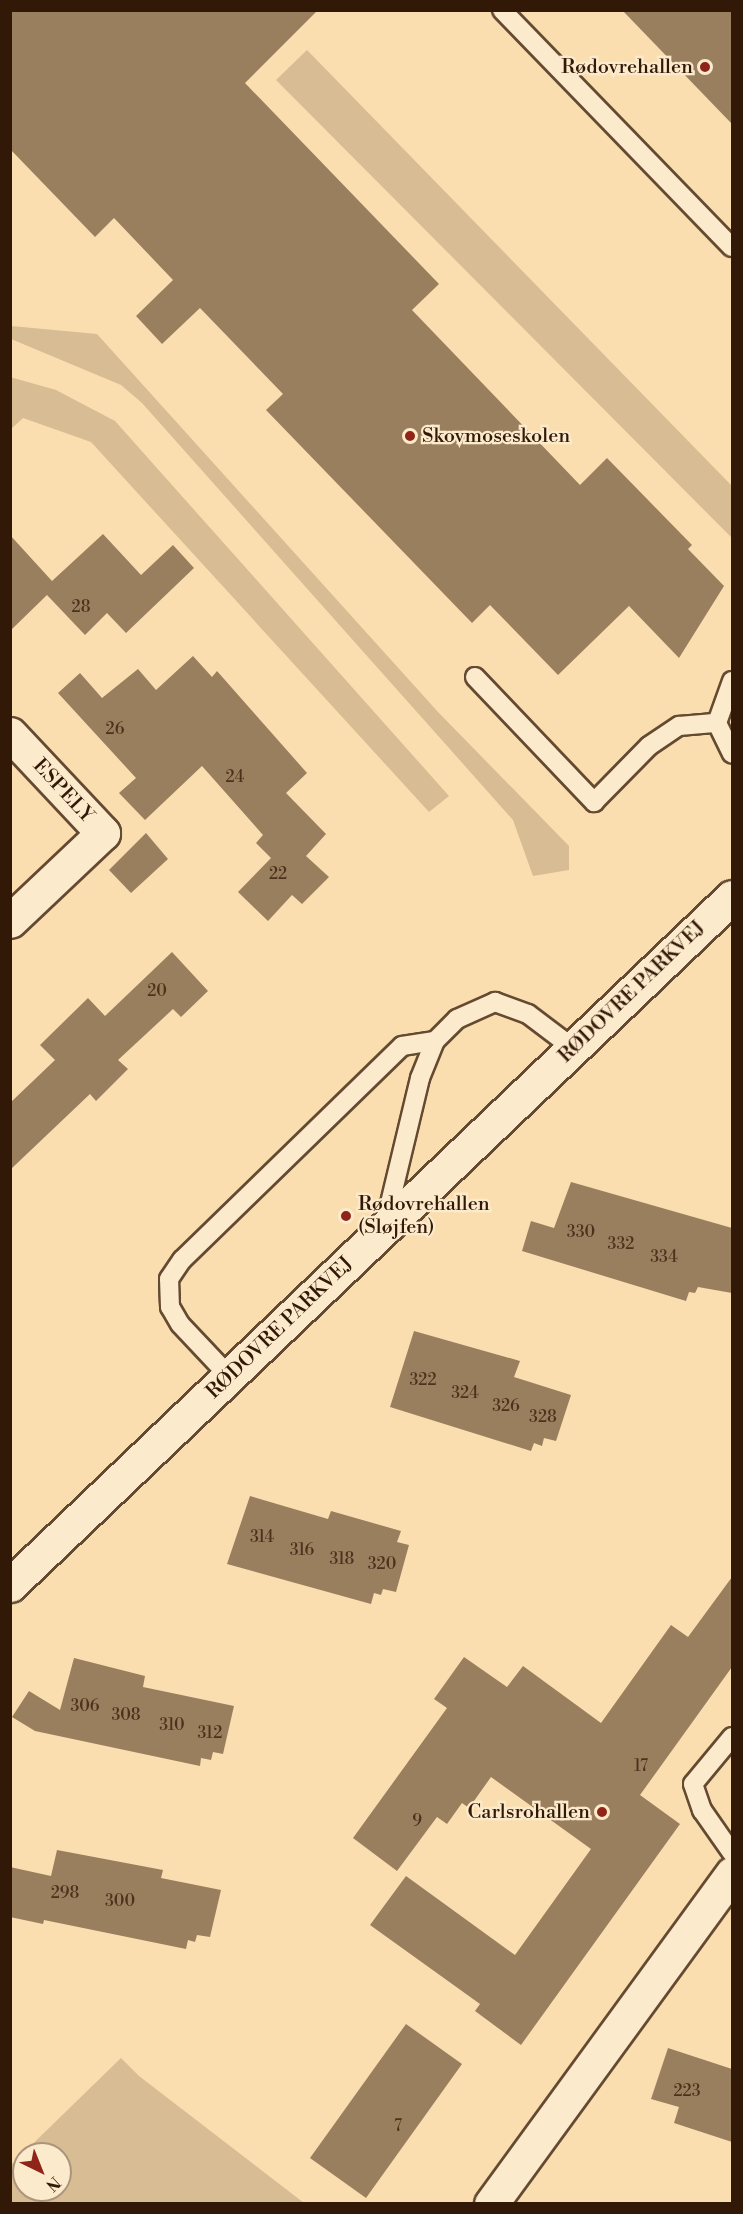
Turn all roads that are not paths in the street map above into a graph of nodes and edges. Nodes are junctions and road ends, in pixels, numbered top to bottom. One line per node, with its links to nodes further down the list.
1 (502, 10): 2 (lane)
2 (732, 247)
3 (475, 677): 5 (lane)
4 (732, 681): 5 (lane)
5 (717, 723): 7 (lane)
6 (10, 734): 9 (street, ESPELY)
7 (732, 754)
8 (732, 897): 11 (street, RØDOVRE PARKVEJ)
9 (10, 921)
10 (435, 1041): 11 (lane); 12 (lane); 13 (lane)
11 (573, 1048): 12 (street, RØDOVRE PARKVEJ)
12 (383, 1230): 13 (street, RØDOVRE PARKVEJ)
13 (229, 1376): 14 (street, RØDOVRE PARKVEJ)
14 (10, 1585)
15 (732, 1737): 16 (lane)
16 (732, 1853)
17 (732, 1874): 18 (street)
18 (491, 2204)

